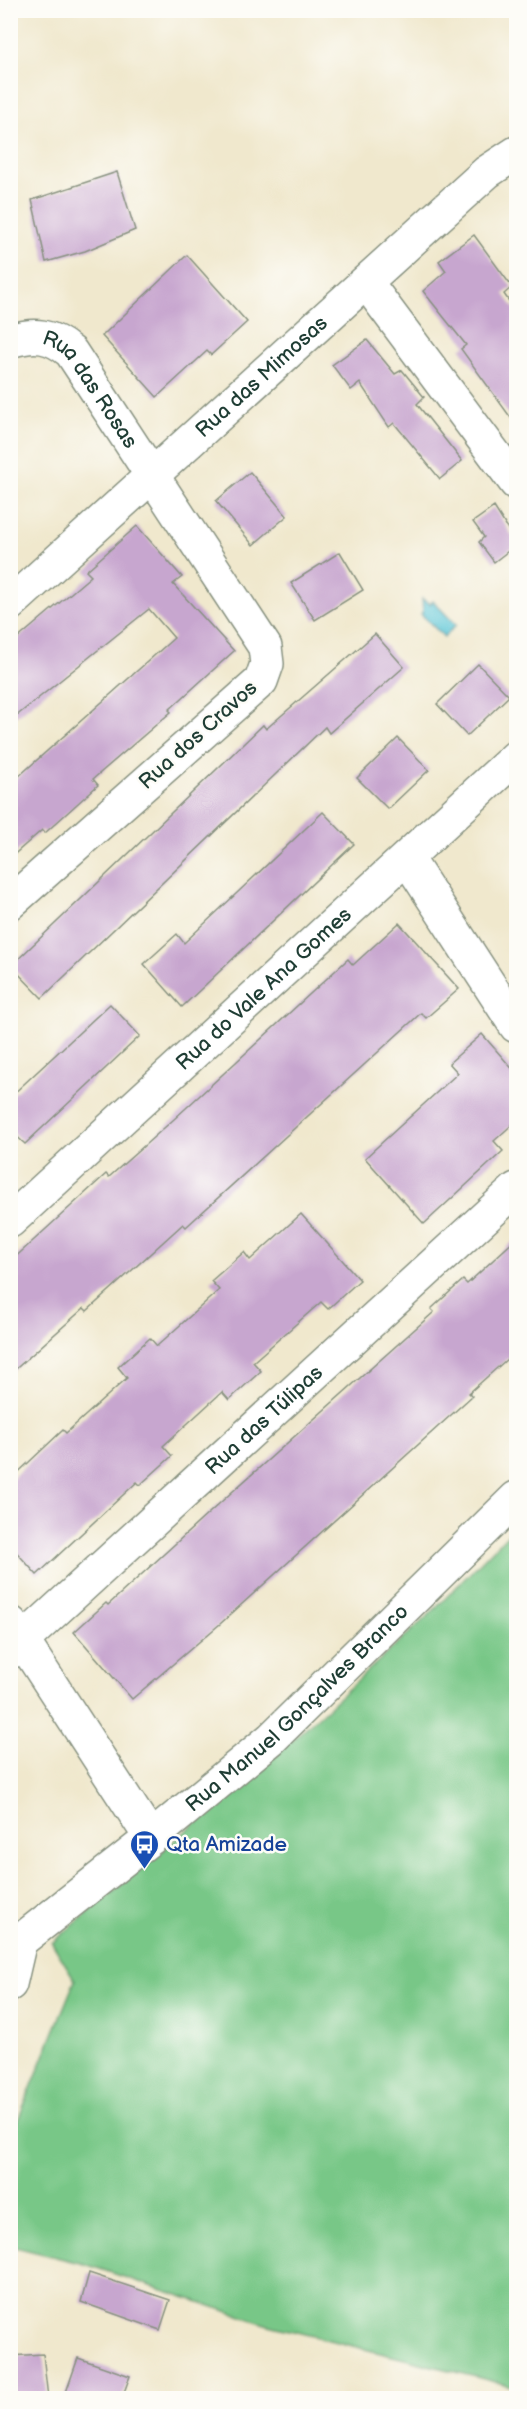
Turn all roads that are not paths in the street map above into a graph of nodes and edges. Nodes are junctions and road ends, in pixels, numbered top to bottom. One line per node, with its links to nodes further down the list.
1 (516, 153): 2 (street, Rua das Mimosas)
2 (366, 282): 4 (street, Rua das Mimosas); 5 (street)
3 (10, 341): 4 (street, Rua das Rosas)
4 (153, 474): 6 (street, Rua das Mimosas); 9 (street, Rua dos Cravos)
5 (516, 483)
6 (10, 604)
7 (516, 757): 8 (street, Rua do Vale Ana Gomes)
8 (407, 858): 10 (street); 12 (street, Rua do Vale Ana Gomes)
9 (10, 903)
10 (516, 1026)
11 (516, 1189): 14 (street, Rua das Túlipas)
12 (11, 1218)
13 (516, 1498): 15 (street, Rua Manuel Gonçalves Branco)
14 (15, 1638): 15 (street)
15 (151, 1838): 16 (street, Rua Manuel Gonçalves Branco)
16 (15, 1945): 17 (street)
17 (10, 1984)

